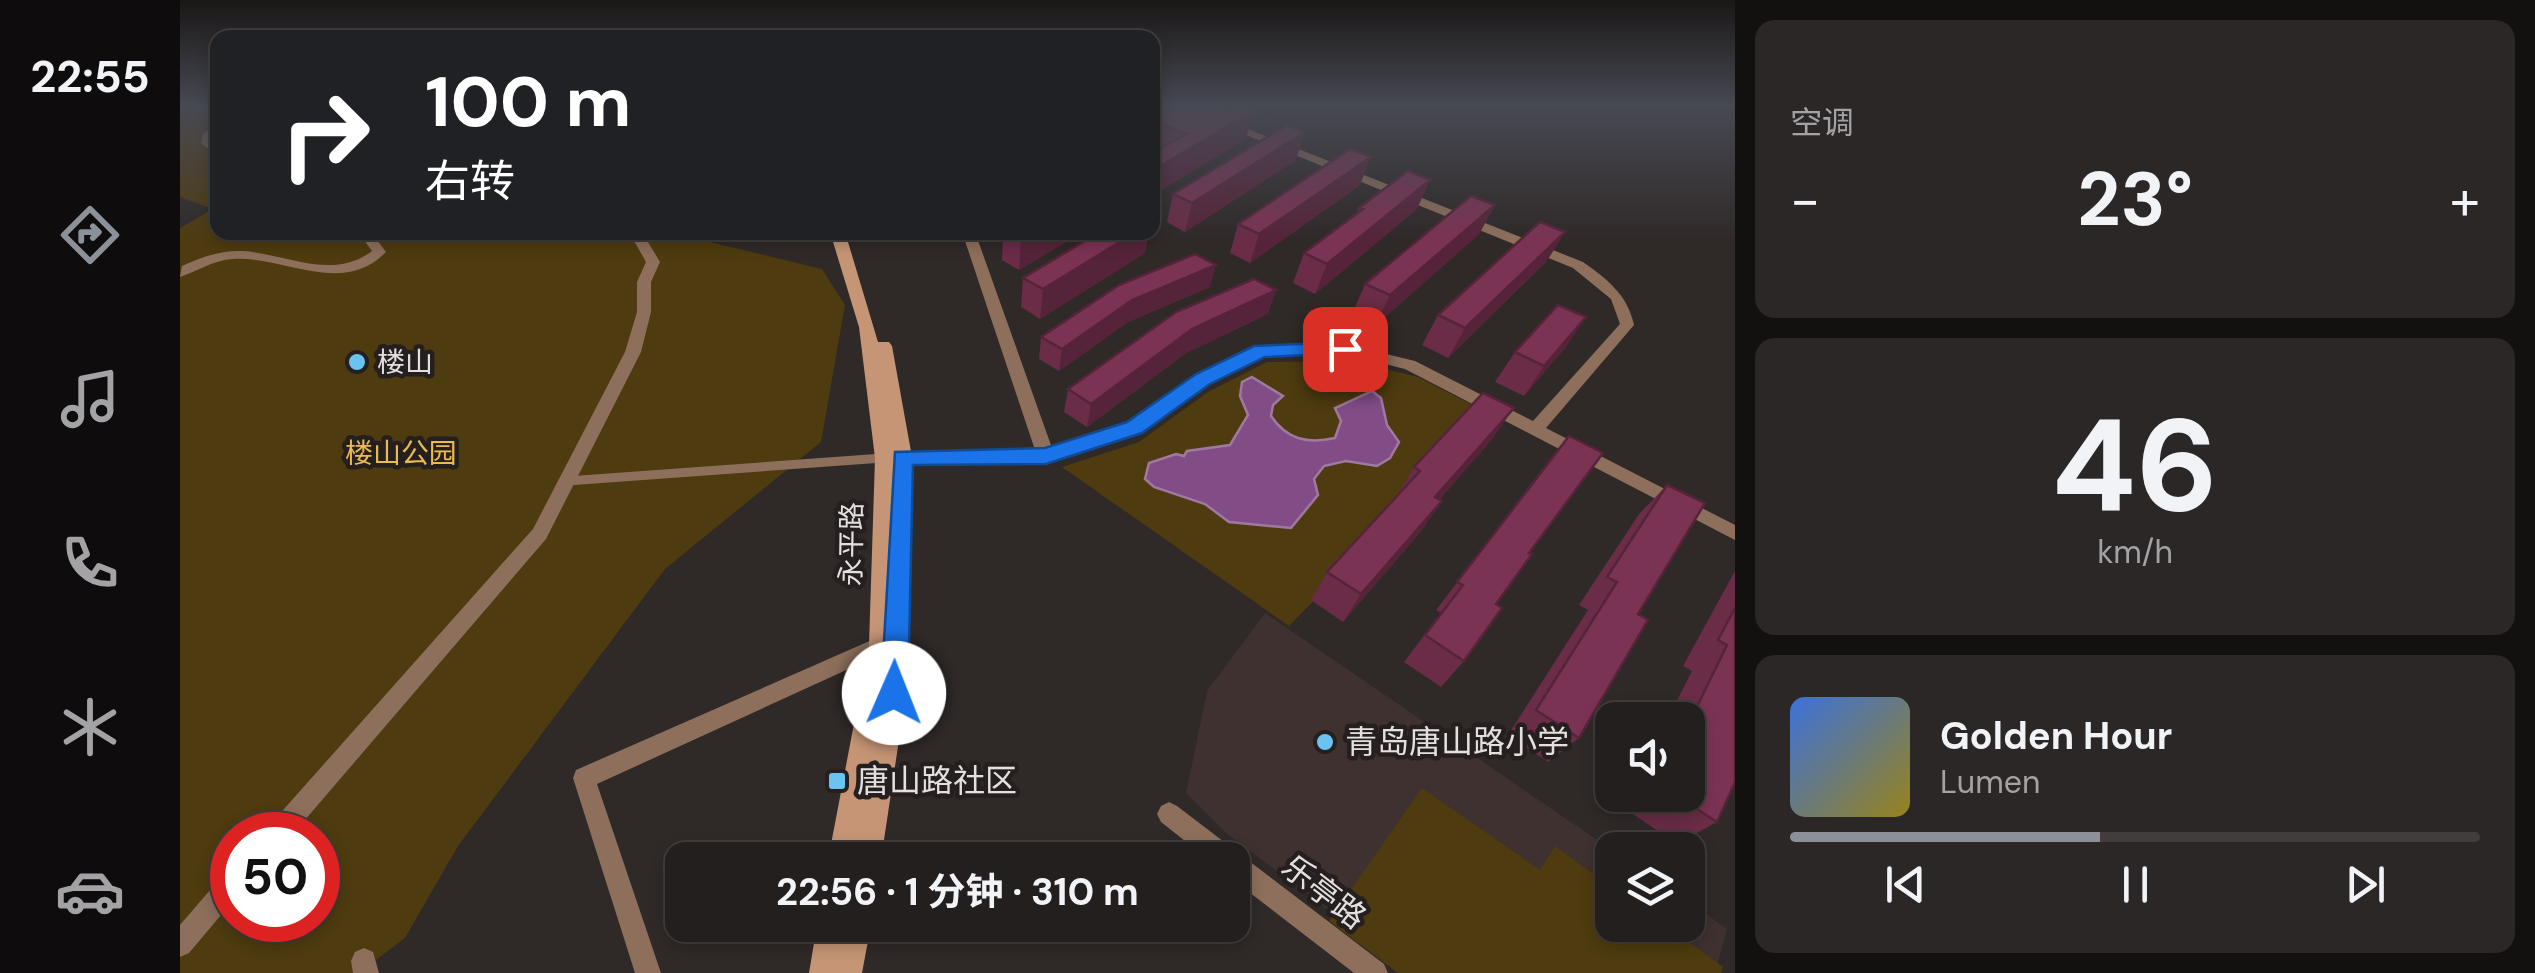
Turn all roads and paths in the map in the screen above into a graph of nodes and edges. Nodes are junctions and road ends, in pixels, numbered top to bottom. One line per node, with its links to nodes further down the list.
1 (1295, 150): 8 (street)
2 (370, 240): 7 (street)
3 (641, 240): 11 (street)
4 (840, 240): 10 (main road, 永平路)
5 (852, 240): 10 (main road, 永平路)
6 (971, 240): 9 (street)
7 (180, 273)
8 (1536, 428): 9 (street); 12 (street)
9 (1046, 456): 10 (street)
10 (894, 458): 11 (lane); 13 (main road, 永平路); 17 (main road, 永平路)
11 (567, 482): 14 (street)
12 (1735, 533)
13 (881, 644): 16 (main road, 永平路); 24 (street)
14 (296, 812)
15 (1168, 814): 18 (street, 乐亭路)
16 (845, 842)
17 (870, 842)
18 (1204, 842)
19 (1250, 877): 27 (street, 乐亭路)
20 (210, 909): 23 (street)
21 (829, 942): 25 (main road)
22 (853, 942): 26 (main road)
23 (180, 944)
24 (648, 973)
25 (824, 973)
26 (848, 973)
27 (1376, 973)

